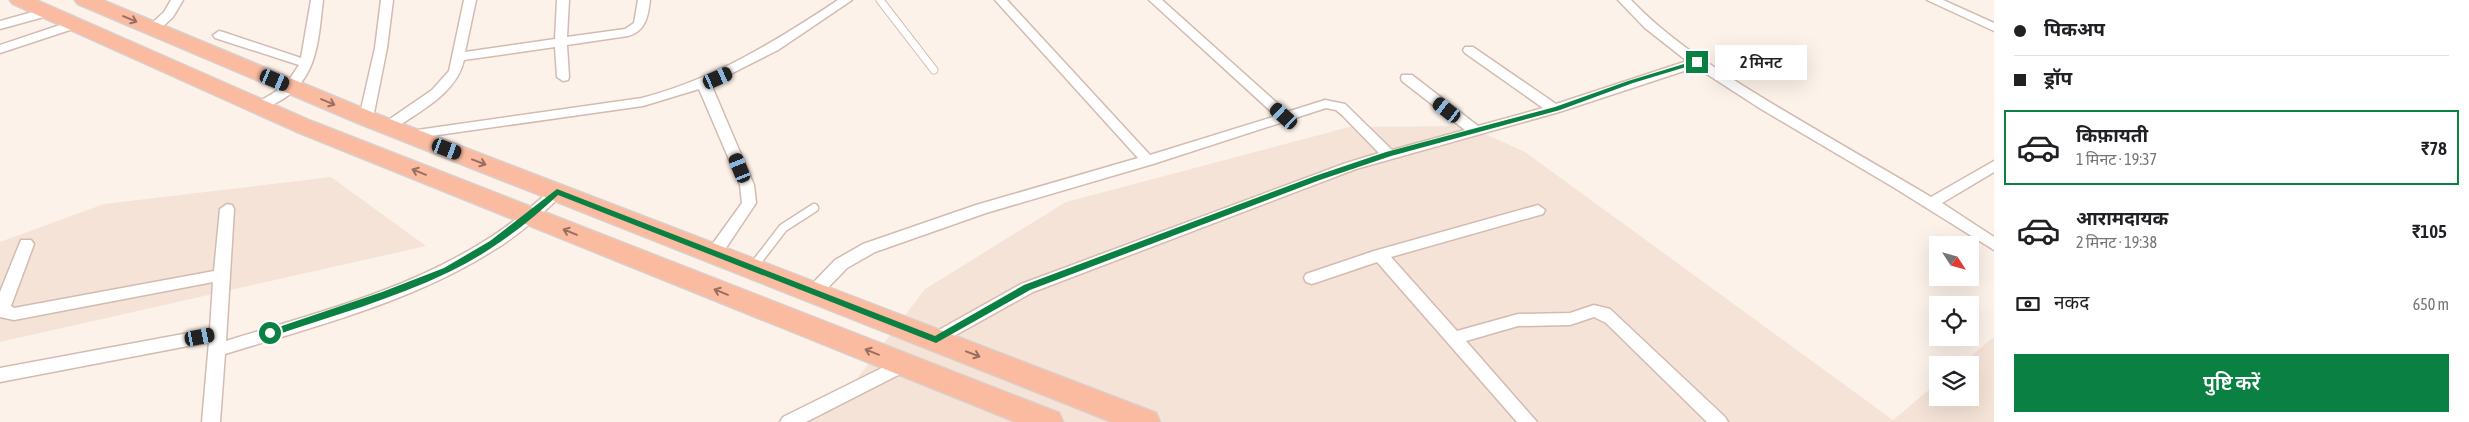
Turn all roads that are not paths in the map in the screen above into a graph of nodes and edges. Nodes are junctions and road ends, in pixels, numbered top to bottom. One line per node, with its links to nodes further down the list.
1 (20, 0): 15 (highway)
2 (85, 0): 19 (highway, one-way to 19)
3 (177, 0): 19 (street)
4 (317, 0): 26 (street)
5 (387, 0): 35 (street)
6 (470, 0): 24 (street)
7 (563, 0): 21 (street)
8 (644, 0): 21 (street)
9 (846, 0): 30 (street)
10 (880, 0): 27 (lane)
11 (1001, 0): 38 (street)
12 (1155, 0): 34 (street)
13 (1624, 0): 25 (street)
14 (1933, 0): 18 (street)
15 (47, 12): 16 (highway); 17 (street)
16 (75, 24): 22 (street); 32 (highway)
17 (0, 25)
18 (1994, 27)
19 (153, 29): 31 (highway)
20 (219, 35): 26 (street)
21 (561, 42): 24 (street); 28 (street)
22 (0, 49)
23 (1469, 50): 33 (street)
24 (460, 57): 35 (street)
25 (1697, 62): 33 (street); 41 (street)
26 (305, 63): 31 (street)
27 (934, 70)
28 (563, 77)
29 (1407, 78): 36 (street)
30 (704, 84): 35 (street); 48 (street)
31 (293, 87): 32 (street); 35 (highway, one-way to 35)
32 (260, 107): 45 (highway, one-way to 32)
33 (1554, 109): 36 (street)
34 (1284, 116): 37 (street); 38 (street)
35 (388, 126): 40 (highway, one-way to 40)
36 (1474, 130): 37 (street)
37 (1388, 154): 55 (street)
38 (1148, 161): 53 (street)
39 (1994, 166): 41 (street)
40 (557, 192): 45 (street); 48 (highway)
41 (1931, 204): 47 (street)
42 (227, 208): 51 (street)
43 (814, 208): 50 (lane)
44 (1538, 210): 49 (street)
45 (530, 216): 56 (street); 57 (highway, one-way to 45)
46 (26, 244): 51 (street)
47 (1994, 245)
48 (714, 253): 50 (highway)
49 (1380, 255): 52 (street); 54 (street)
50 (752, 268): 53 (highway)
51 (222, 275): 56 (street)
52 (1312, 278)
53 (814, 292): 55 (highway)
54 (1454, 338): 65 (street); 66 (street)
55 (936, 340): 64 (highway, one-way to 64)
56 (217, 342): 58 (street); 60 (street)
57 (904, 364): 59 (highway); 61 (street)
58 (0, 375)
59 (997, 402): 62 (street); 63 (highway)
60 (211, 422)
61 (788, 422)
62 (1030, 422)
63 (1048, 422)
64 (1146, 422)
65 (1528, 422)
66 (1719, 422)

